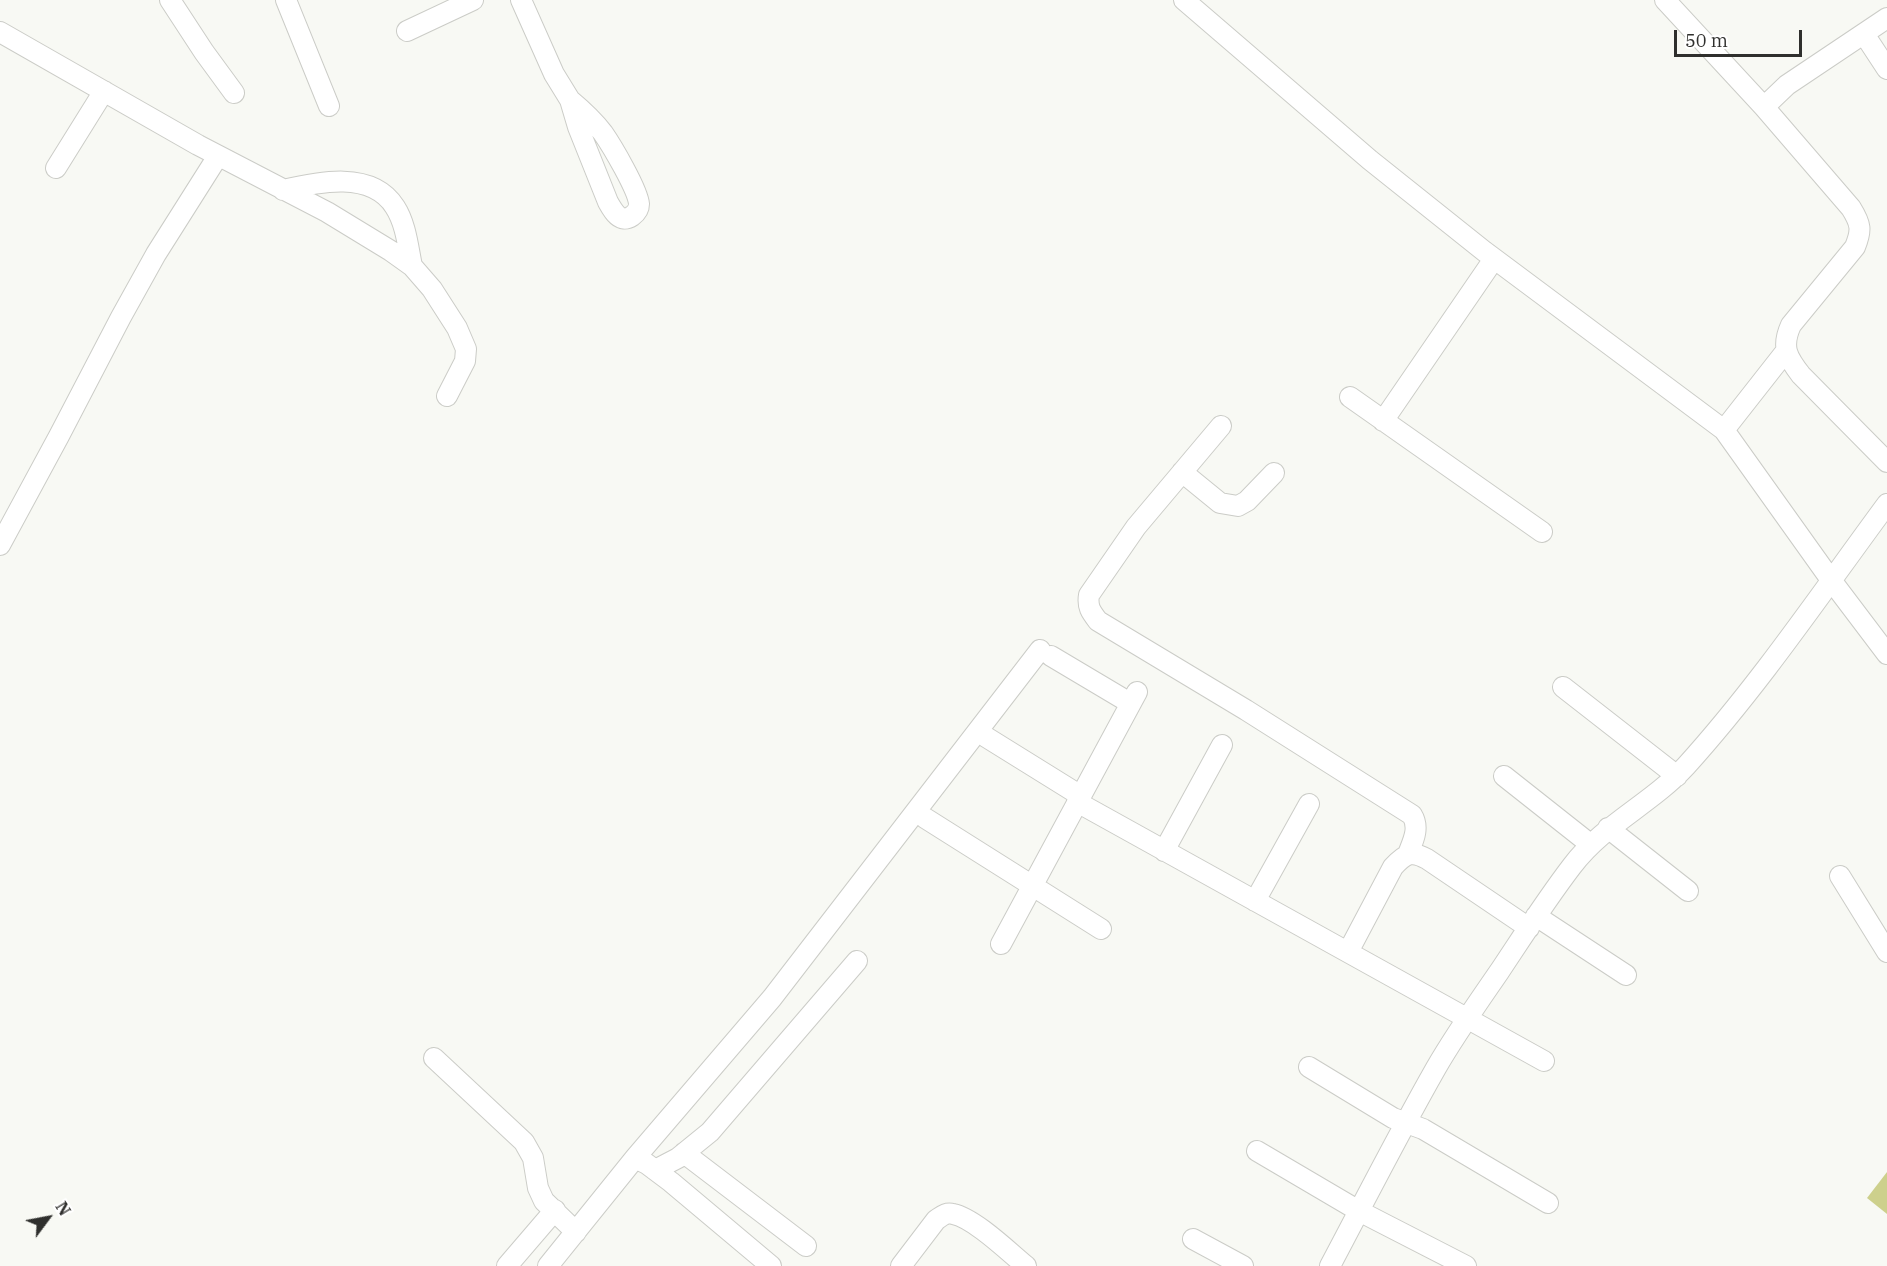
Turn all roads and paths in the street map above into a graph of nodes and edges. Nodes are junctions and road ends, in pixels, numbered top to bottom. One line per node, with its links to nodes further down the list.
1 (170, 0): 13 (street)
2 (286, 0): 15 (street)
3 (473, 0): 8 (street)
4 (521, 0): 14 (street)
5 (1184, 0): 20 (street)
6 (1665, 0): 16 (street)
7 (1887, 18): 10 (street)
8 (407, 31)
9 (0, 32): 12 (street)
10 (1864, 34): 11 (street); 16 (street)
11 (1887, 69)
12 (104, 91): 17 (street); 18 (street)
13 (234, 93)
14 (570, 100): 14 (street)
15 (329, 106)
16 (1764, 107): 22 (street)
17 (218, 156): 19 (street); 33 (street)
18 (56, 168)
19 (283, 190): 21 (street); 21 (street)
20 (1494, 259): 25 (street); 27 (street)
21 (412, 266): 23 (street)
22 (1786, 351): 27 (street); 28 (street)
23 (447, 396)
24 (1350, 397): 25 (street)
25 (1383, 421): 32 (street)
26 (1221, 426): 29 (street)
27 (1724, 430): 34 (street)
28 (1887, 462)
29 (1182, 472): 30 (street); 47 (street)
30 (1274, 473)
31 (1887, 504): 34 (street)
32 (1542, 532)
33 (0, 545)
34 (1831, 580): 35 (street); 40 (street)
35 (1887, 654)
36 (1563, 687): 40 (street)
37 (987, 737): 41 (street)
38 (1222, 745): 46 (street)
39 (1504, 776): 45 (street)
40 (1677, 776): 44 (street)
41 (1079, 799): 46 (street); 49 (street); 66 (street)
42 (1309, 804): 51 (street)
43 (925, 818): 49 (street)
44 (1608, 828): 45 (street); 50 (street)
45 (1590, 844): 52 (street)
46 (1164, 851): 51 (street)
47 (1408, 854): 52 (street); 55 (street)
48 (1840, 876): 56 (street)
49 (1033, 886): 53 (street); 54 (street)
50 (1688, 891)
51 (1255, 901): 55 (street)
52 (1532, 922): 58 (street); 59 (street)
53 (1101, 929)
54 (1001, 944)
55 (1348, 952): 59 (street)
56 (1887, 952)
57 (857, 961): 65 (street)
58 (1626, 975)
59 (1468, 1018): 61 (street); 63 (street)
60 (434, 1058): 69 (street)
61 (1544, 1061)
62 (1309, 1067): 63 (street)
63 (1407, 1122): 68 (street); 70 (street)
64 (1257, 1151): 70 (street)
65 (684, 1153): 67 (street); 73 (street)
66 (635, 1158): 67 (street); 71 (street)
67 (655, 1170): 76 (street)
68 (1548, 1203)
69 (555, 1210): 71 (street); 74 (street)
70 (1359, 1211): 80 (street); 81 (street)
71 (576, 1232): 75 (street)
72 (1193, 1239): 79 (street)
73 (806, 1246)
74 (507, 1266)
75 (548, 1266)
76 (771, 1266)
77 (901, 1266): 78 (street)
78 (1026, 1266)
79 (1243, 1266)
80 (1330, 1266)
81 (1466, 1266)

